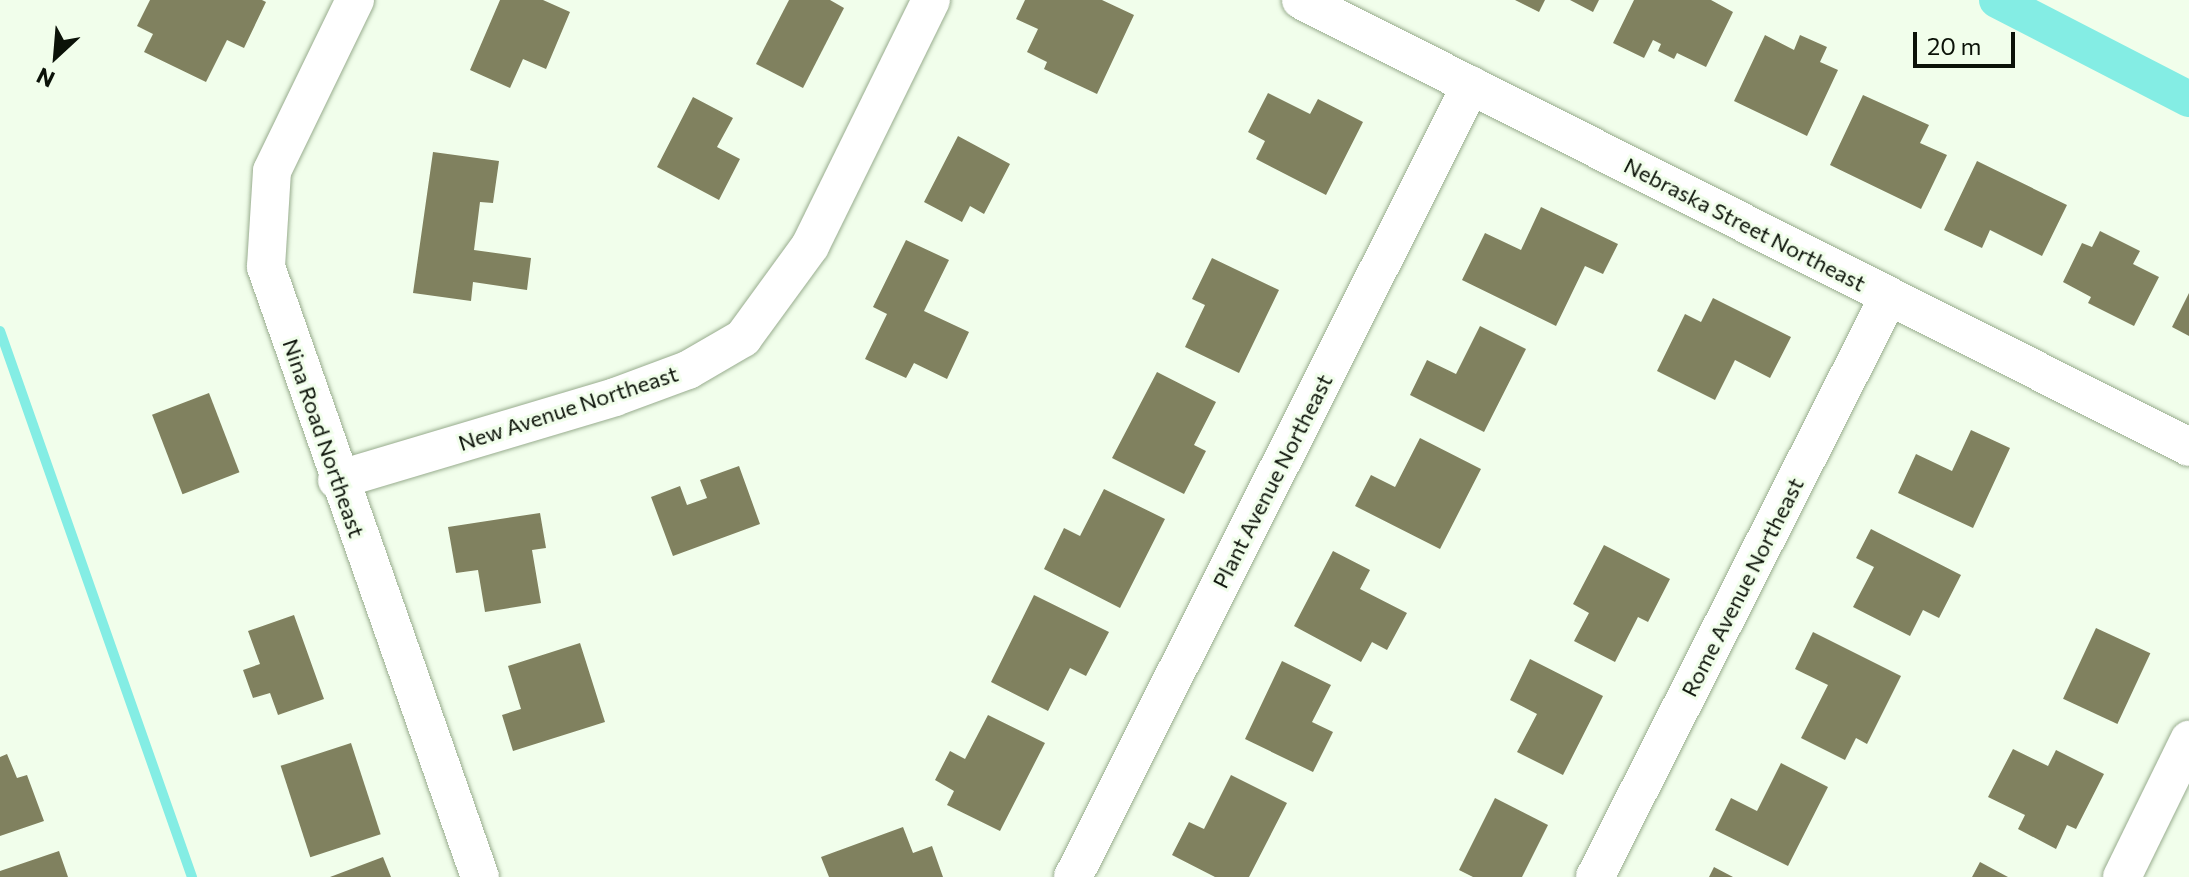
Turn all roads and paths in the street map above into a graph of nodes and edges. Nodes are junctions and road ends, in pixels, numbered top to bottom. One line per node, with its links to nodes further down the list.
1 (355, 0): 7 (street, Nina Road Northeast)
2 (931, 0): 7 (street, New Avenue Northeast)
3 (1301, 0): 4 (street, Nebraska Street Northeast)
4 (1471, 85): 5 (street, Nebraska Street Northeast); 10 (street, Plant Avenue Northeast)
5 (1889, 296): 6 (street, Nebraska Street Northeast); 11 (street, Rome Avenue Northeast)
6 (2189, 447)
7 (337, 480): 9 (street, Nina Road Northeast)
8 (2189, 740): 12 (street)
9 (480, 877)
10 (1073, 877)
11 (1595, 877)
12 (2122, 877)

